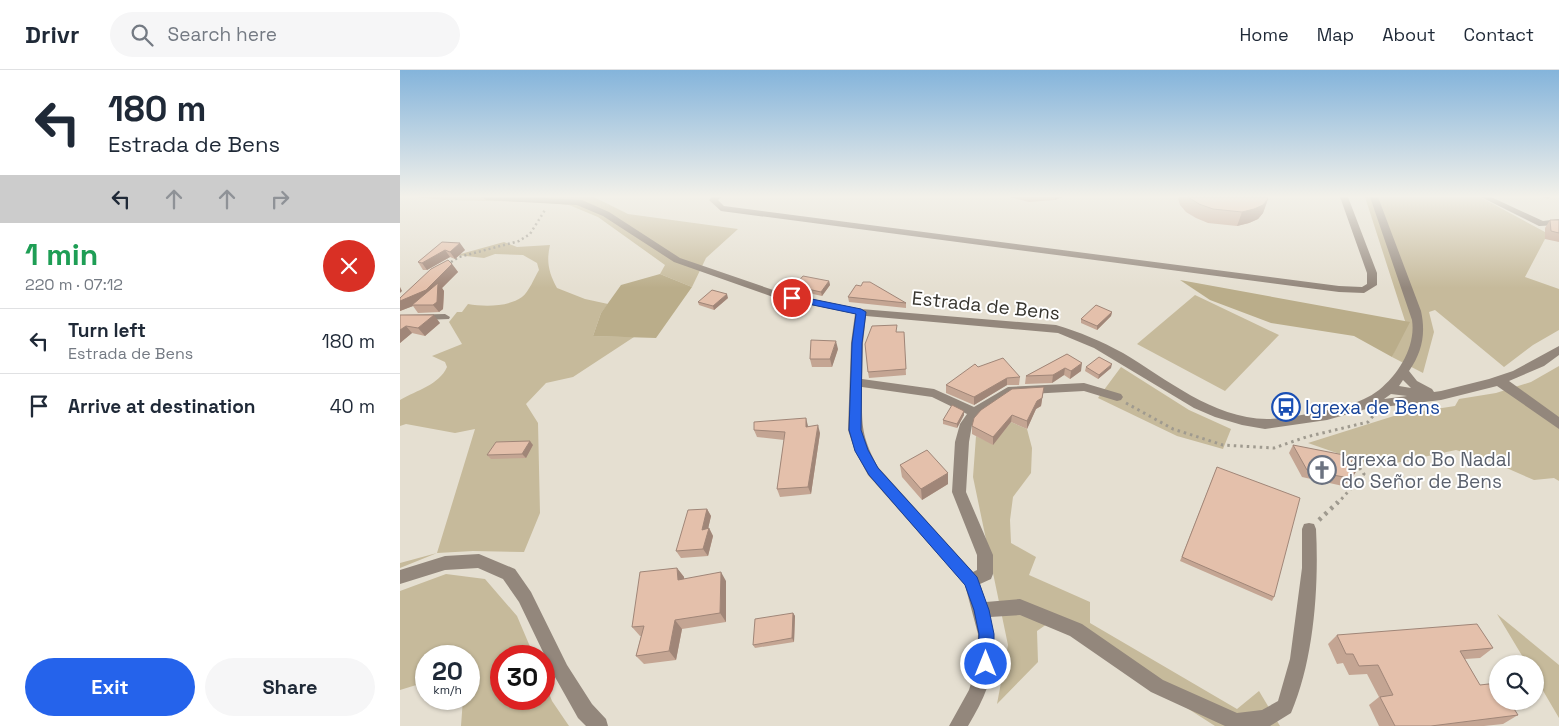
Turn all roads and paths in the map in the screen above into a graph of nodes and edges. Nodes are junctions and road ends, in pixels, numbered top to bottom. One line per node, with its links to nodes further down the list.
1 (534, 228): 6 (path)
2 (627, 228): 7 (street, Estrada de Bens)
3 (871, 228): 4 (street)
4 (1355, 228)
5 (1385, 228): 11 (street, Estrada de Bens)
6 (451, 262)
7 (861, 312): 12 (street); 18 (street, Estrada de Bens)
8 (445, 317): 9 (street)
9 (400, 318)
10 (1559, 350): 13 (street)
11 (1403, 372): 14 (street, Estrada de Bens); 15 (street)
12 (856, 382): 19 (street); 26 (street)
13 (1501, 382): 15 (street); 20 (street)
14 (1389, 389): 15 (street); 17 (street); 18 (street, Estrada de Bens)
15 (1435, 396): 17 (street)
16 (1117, 398): 19 (street)
17 (1410, 402): 18 (street)
18 (1367, 405)
19 (975, 413): 26 (street)
20 (1559, 424)
21 (1288, 444): 22 (path)
22 (1293, 447)
23 (1345, 460): 24 (path)
24 (1309, 529): 27 (street)
25 (400, 577): 28 (street)
26 (971, 581): 27 (street)
27 (981, 610): 29 (street)
28 (599, 726)
29 (958, 726)

